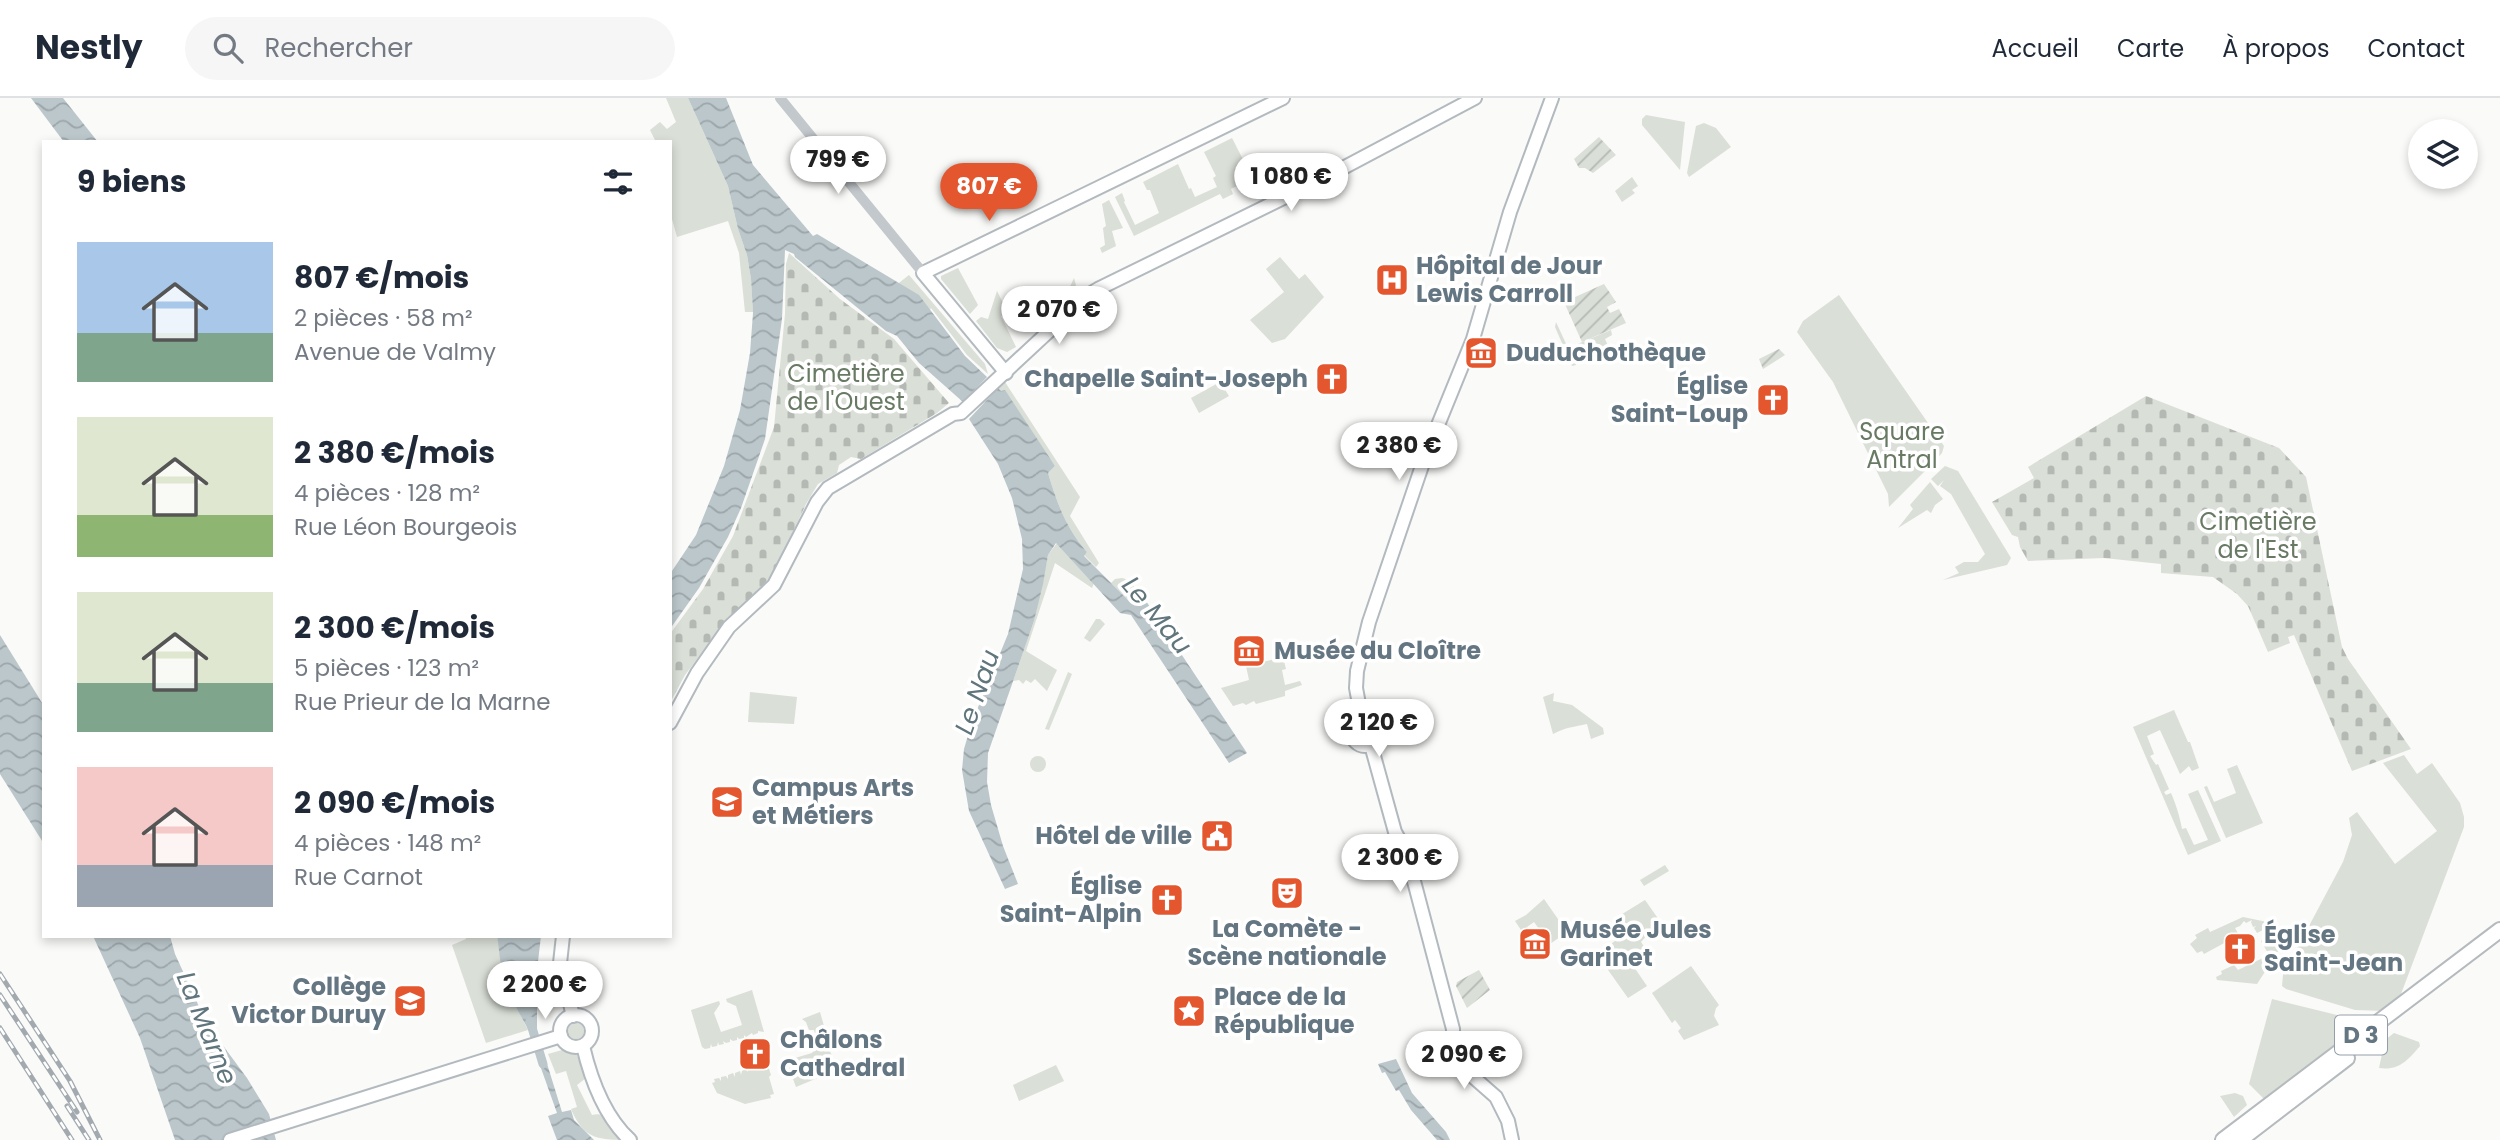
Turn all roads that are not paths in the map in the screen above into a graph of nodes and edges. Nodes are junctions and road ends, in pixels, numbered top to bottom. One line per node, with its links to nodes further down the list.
1 (780, 98): 7 (street)
2 (1283, 98): 7 (main road)
3 (1475, 98): 8 (main road)
4 (1542, 98): 6 (main road)
5 (1552, 98): 6 (main road)
6 (1544, 114): 10 (main road)
7 (923, 273): 8 (main road)
8 (1003, 376): 9 (main road)
9 (672, 719)
10 (1362, 720): 11 (main road); 11 (main road)
11 (1371, 745): 20 (main road)
12 (2500, 930): 21 (main road, D 3)
13 (562, 938): 15 (main road)
14 (2500, 940): 22 (main road, D 3)
15 (573, 1016): 16 (main road); 17 (main road)
16 (557, 1038): 17 (main road); 18 (main road)
17 (583, 1046): 19 (main road)
18 (230, 1140)
19 (630, 1140)
20 (1512, 1140)
21 (2222, 1140)
22 (2240, 1140)

